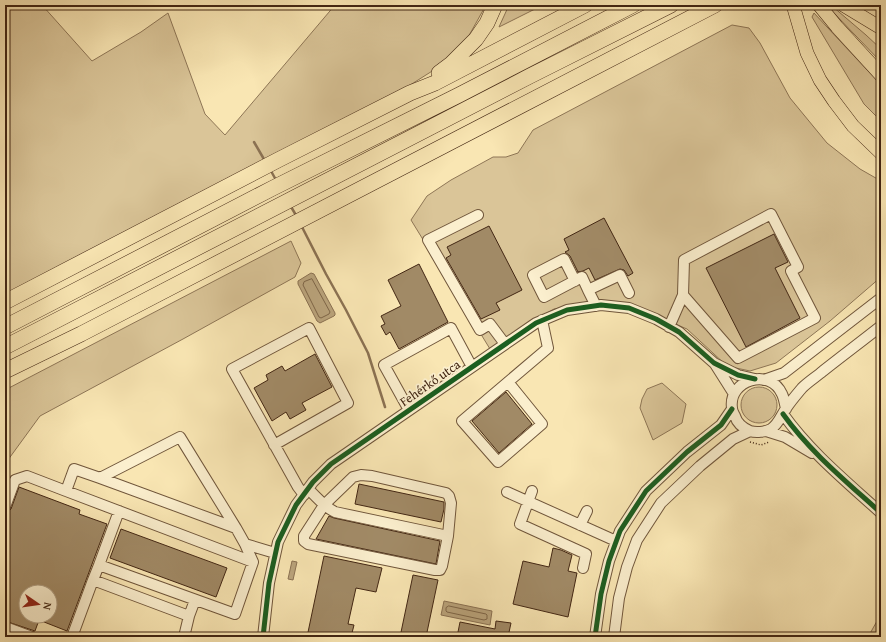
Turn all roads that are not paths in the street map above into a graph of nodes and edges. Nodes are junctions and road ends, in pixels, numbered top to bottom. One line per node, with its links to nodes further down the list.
1 (496, 5): 11 (highway)
2 (585, 5): 11 (highway)
3 (633, 5): 23 (highway)
4 (671, 5): 26 (highway)
5 (715, 5): 27 (highway)
6 (793, 5): 12 (main road)
7 (819, 5): 10 (main road)
8 (843, 5): 9 (main road)
9 (881, 28)
10 (881, 75)
11 (410, 93): 19 (highway)
12 (881, 153)
13 (478, 215): 25 (street)
14 (575, 281): 15 (street)
15 (588, 290): 16 (street); 20 (street)
16 (629, 292)
17 (683, 295): 17 (street); 24 (street)
18 (881, 298): 32 (street)
19 (5, 302)
20 (596, 306): 21 (street, Fehérkő utca); 24 (street, Fehérkő utca)
21 (542, 320): 25 (street, Fehérkő utca); 33 (street)
22 (881, 326): 37 (street)
23 (5, 327)
24 (669, 327): 28 (street, Fehérkő utca)
25 (505, 344): 29 (street, Fehérkő utca)
26 (5, 347)
27 (46, 351): 30 (highway); 31 (highway)
28 (714, 362): 32 (street); 34 (street)
29 (472, 366): 36 (street, Fehérkő utca); 36 (street)
30 (5, 371)
31 (5, 376)
32 (760, 379): 34 (street); 37 (street)
33 (508, 382): 33 (street)
34 (734, 394): 35 (street)
35 (732, 409): 38 (street); 56 (street)
36 (409, 410): 45 (street, Fehérkő utca)
37 (784, 412): 39 (street); 41 (street)
38 (750, 431): 39 (street); 71 (street)
39 (766, 431): 41 (street)
40 (274, 444): 40 (street); 45 (street)
41 (825, 462): 52 (street)
42 (100, 478): 43 (street); 54 (street); 54 (street)
43 (66, 491): 49 (street); 50 (street)
44 (532, 491): 47 (street)
45 (306, 492): 48 (street); 58 (street, Fehérkő utca)
46 (507, 492): 47 (street)
47 (528, 502): 53 (street); 61 (street)
48 (324, 505): 55 (street); 55 (street); 55 (street)
49 (5, 507)
50 (119, 511): 59 (street); 60 (street)
51 (587, 511): 53 (street)
52 (881, 512)
53 (580, 525): 56 (street)
54 (236, 528): 57 (street)
55 (448, 536)
56 (616, 541): 70 (street)
57 (245, 544): 58 (street); 59 (street)
58 (275, 553): 69 (street, Fehérkő utca)
59 (253, 562): 63 (street)
60 (99, 565): 62 (street); 63 (street)
61 (583, 568)
62 (93, 580): 64 (street); 67 (street)
63 (195, 600): 64 (street)
64 (189, 616): 68 (street)
65 (5, 627): 66 (street)
66 (32, 637)
67 (72, 637)
68 (184, 637)
69 (263, 637)
70 (595, 637)
71 (614, 637)

